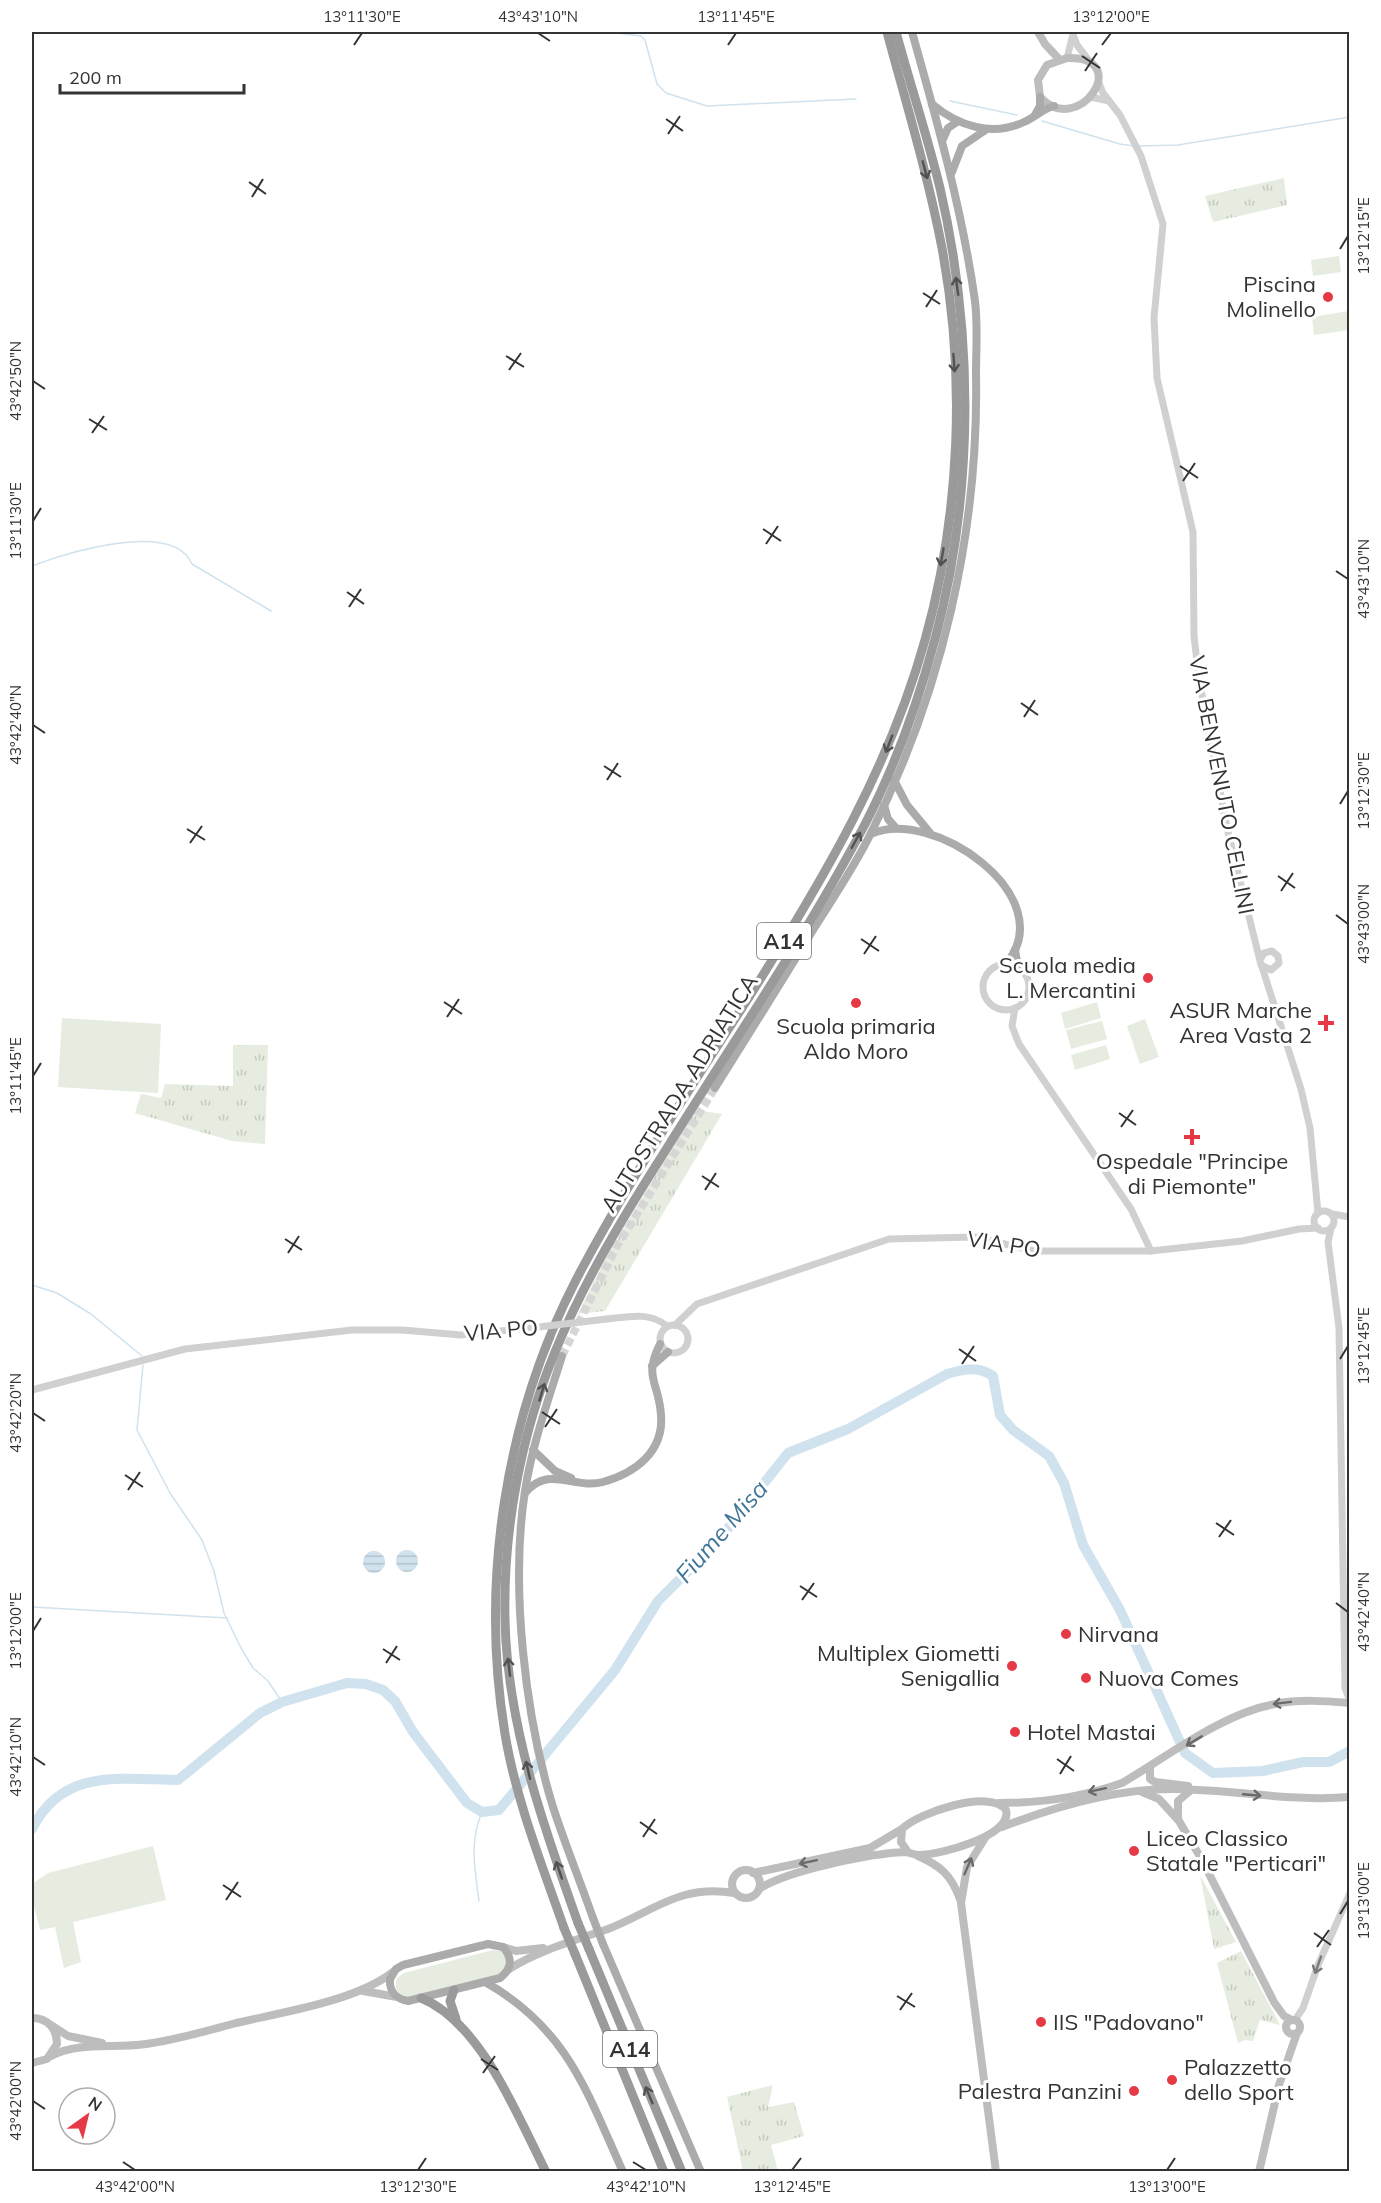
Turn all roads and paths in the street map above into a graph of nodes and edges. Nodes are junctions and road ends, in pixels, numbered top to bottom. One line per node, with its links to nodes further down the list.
1 (887, 32): 16 (highway, AUTOSTRADA ADRIATICA / A14)
2 (896, 32): 16 (highway, AUTOSTRADA ADRIATICA / A14)
3 (912, 32): 14 (main road)
4 (1038, 32): 6 (main road)
5 (1072, 32): 7 (street); 8 (street)
6 (1045, 44): 7 (main road); 9 (main road)
7 (1063, 59): 8 (main road); 9 (main road)
8 (1090, 63): 10 (main road)
9 (1043, 69): 11 (main road)
10 (1099, 83): 12 (main road); 13 (street, VIA BENVENUTO CELLINI)
11 (1040, 97): 15 (main road); 17 (main road)
12 (1091, 97): 13 (street); 15 (main road)
13 (1111, 102): 30 (street, VIA BENVENUTO CELLINI)
14 (932, 104): 18 (main road); 20 (main road)
15 (1054, 106): 17 (main road)
16 (915, 113): 109 (highway, AUTOSTRADA ADRIATICA / A14, one-way to 109, bridge); 110 (highway, AUTOSTRADA ADRIATICA / A14, one-way to 16, bridge)
17 (1034, 116): 19 (main road)
18 (957, 122): 19 (main road); 20 (main road)
19 (987, 129): 21 (main road)
20 (943, 139): 21 (main road); 22 (main road)
21 (962, 146): 22 (main road)
22 (951, 175): 23 (main road)
23 (894, 780): 24 (main road); 25 (main road)
24 (884, 804): 25 (main road); 26 (main road); 27 (main road)
25 (907, 806): 28 (main road)
26 (895, 827): 27 (main road); 28 (main road)
27 (871, 834): 38 (main road)
28 (931, 834): 29 (main road)
29 (1015, 948): 31 (main road); 32 (main road)
30 (1262, 960): 33 (street); 33 (street); 34 (street, VIA BENVENUTO CELLINI)
31 (1006, 964): 32 (street); 36 (street)
32 (1018, 967): 35 (street)
33 (1271, 970): 34 (street, VIA BENVENUTO CELLINI)
34 (1268, 986): 39 (street, VIA BENVENUTO CELLINI)
35 (1016, 1008): 36 (street); 37 (street)
36 (1006, 1010): 37 (street)
37 (1012, 1021): 47 (street)
38 (715, 1088)
39 (1317, 1186): 40 (street, VIA BENVENUTO CELLINI); 41 (street, VIA BENVENUTO CELLINI)
40 (1330, 1213): 41 (street); 42 (street); 43 (street, VIA BENVENUTO CELLINI)
41 (1316, 1215): 44 (street, VIA PO); 45 (street, VIA BENVENUTO CELLINI)
42 (1350, 1218): 43 (street, VIA PO)
43 (1332, 1227): 45 (street, VIA PO); 46 (street)
44 (1299, 1229): 45 (street, VIA PO); 47 (street, VIA PO)
45 (1319, 1229): 46 (street, VIA BENVENUTO CELLINI)
46 (1328, 1242): 64 (street)
47 (1151, 1251): 48 (street, VIA PO)
48 (685, 1313): 50 (street, VIA PO); 51 (street)
49 (651, 1317): 50 (street); 52 (street); 57 (street, VIA PO, bridge)
50 (671, 1325): 51 (street); 52 (street, VIA PO)
51 (685, 1331): 54 (street)
52 (660, 1333): 53 (street)
53 (660, 1344): 54 (street); 56 (main road)
54 (668, 1352): 56 (main road)
55 (562, 1356): 58 (main road)
56 (651, 1366): 62 (main road)
57 (32, 1390)
58 (533, 1449): 59 (main road); 60 (main road)
59 (544, 1463): 60 (main road); 62 (main road)
60 (528, 1469): 61 (main road); 63 (main road)
61 (539, 1480): 62 (main road); 63 (main road)
62 (579, 1482)
63 (524, 1493): 111 (main road, bridge)
64 (1345, 1688): 65 (street); 66 (street)
65 (1335, 1702): 66 (main road); 67 (main road, one-way to 67)
66 (1350, 1702)
67 (1153, 1765): 70 (main road); 72 (main road, one-way to 72)
68 (1194, 1790): 69 (main road); 70 (main road); 73 (main road)
69 (1138, 1791): 73 (main road); 74 (main road)
70 (1220, 1792): 71 (main road, one-way to 71)
71 (1350, 1797)
72 (999, 1803): 74 (main road); 75 (main road)
73 (1179, 1821): 96 (main road)
74 (1001, 1828): 76 (main road)
75 (902, 1829): 77 (main road); 79 (main road, one-way to 79)
76 (988, 1835): 78 (main road); 85 (main road, one-way to 76)
77 (908, 1852): 78 (main road); 81 (main road)
78 (918, 1856): 85 (main road)
79 (753, 1873): 80 (main road); 81 (main road)
80 (733, 1879): 82 (main road); 83 (main road)
81 (759, 1889): 83 (main road)
82 (713, 1890): 83 (main road); 87 (main road)
83 (734, 1893)
84 (1350, 1893): 100 (street, one-way to 100)
85 (961, 1903): 112 (main road)
86 (503, 1947): 87 (main road); 88 (main road); 89 (main road)
87 (550, 1947): 89 (main road)
88 (393, 1972): 92 (main road); 93 (main road)
89 (506, 1972): 90 (main road); 95 (main road)
90 (485, 1982): 91 (main road); 95 (main road)
91 (454, 1990): 94 (main road); 102 (highway)
92 (362, 1991): 93 (main road); 104 (main road)
93 (397, 1997): 94 (main road)
94 (421, 1998): 102 (highway)
95 (511, 1998): 108 (main road)
96 (1274, 2002): 100 (main road); 103 (main road)
97 (32, 2014): 99 (main road)
98 (32, 2018): 99 (main road)
99 (42, 2019): 101 (main road)
100 (1293, 2020): 103 (main road); 103 (main road)
101 (51, 2025): 104 (main road); 105 (main road)
102 (464, 2031): 107 (highway)
103 (1291, 2031): 113 (main road)
104 (134, 2046): 105 (main road)
105 (51, 2056): 106 (main road)
106 (33, 2063)
107 (546, 2172)
108 (624, 2172)
109 (664, 2172)
110 (682, 2172)
111 (701, 2172)
112 (996, 2172)
113 (1259, 2172)

